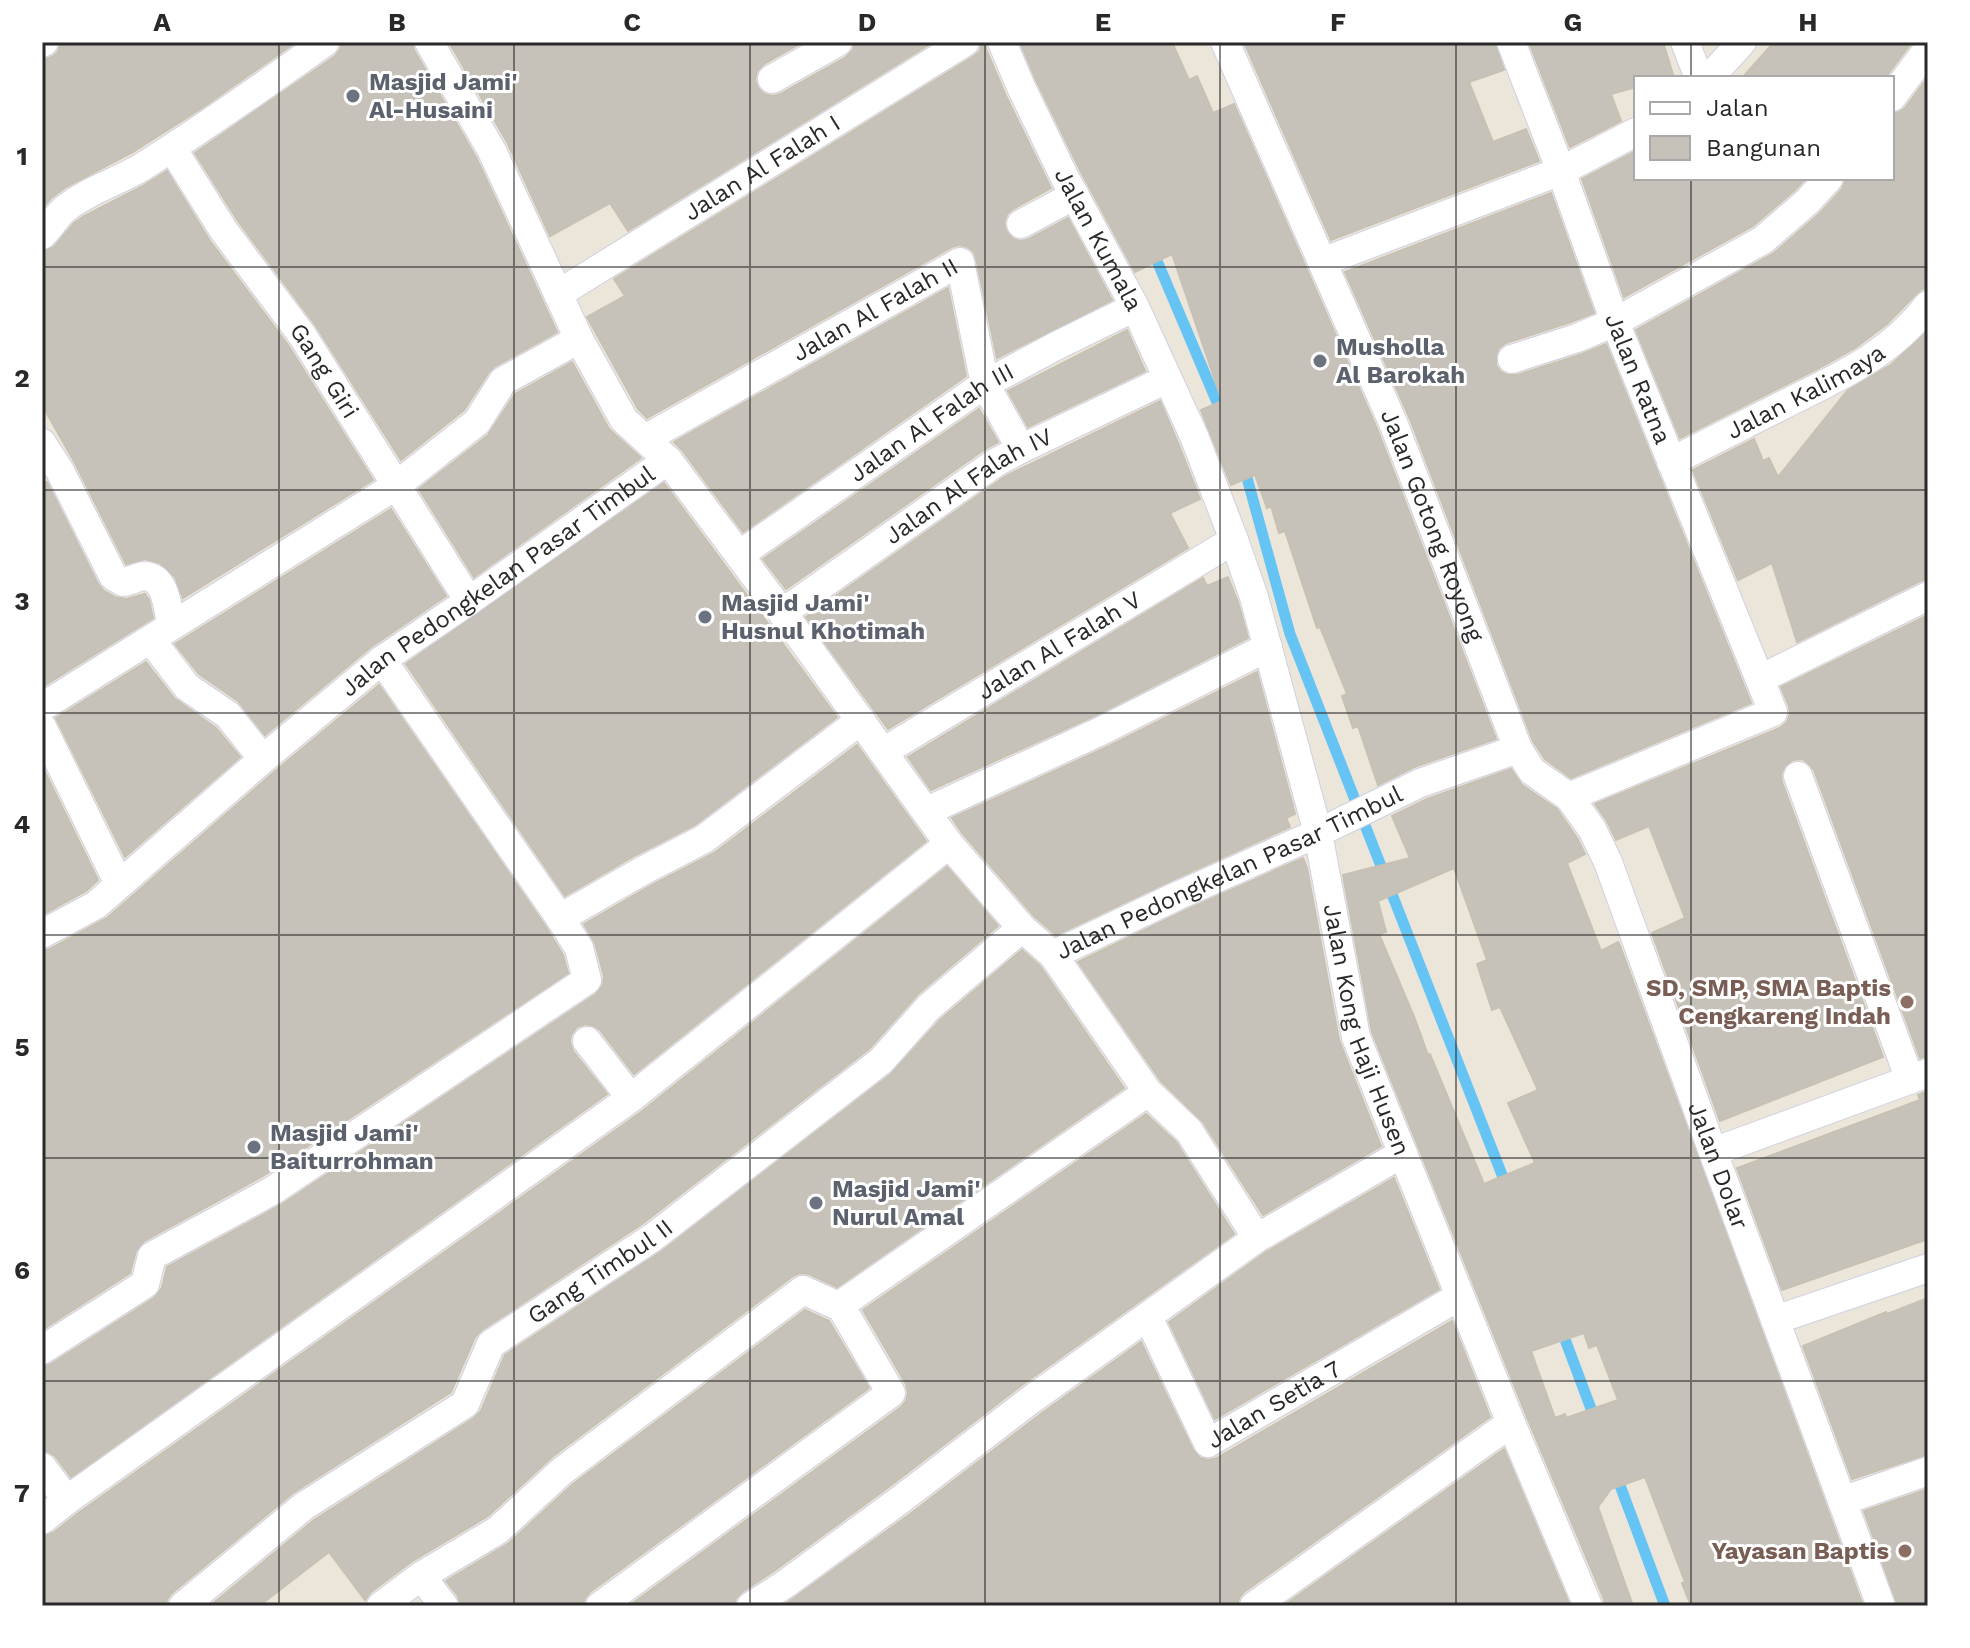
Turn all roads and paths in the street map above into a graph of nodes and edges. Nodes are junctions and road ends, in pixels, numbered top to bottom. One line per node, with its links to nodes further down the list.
1 (325, 42): 16 (street)
2 (429, 42): 23 (street)
3 (838, 42): 13 (street)
4 (965, 42): 23 (street, Jalan Al Falah I)
5 (1002, 42): 19 (street, Jalan Kumala)
6 (1225, 42): 22 (street, Jalan Gotong Royong)
7 (1511, 42): 17 (street, Jalan Ratna)
8 (1685, 42): 11 (street)
9 (1742, 42): 12 (street)
10 (1928, 49): 14 (street)
11 (1698, 76)
12 (1711, 76)
13 (772, 79)
14 (1894, 94)
15 (1634, 133): 17 (street)
16 (172, 148): 21 (street); 37 (street, Gang Giri)
17 (1561, 171): 22 (street); 26 (street, Jalan Ratna)
18 (1827, 180): 26 (street)
19 (1075, 195): 20 (street); 25 (street, Jalan Kumala)
20 (1021, 224)
21 (44, 228)
22 (1322, 262): 50 (street, Jalan Gotong Royong)
23 (558, 294): 27 (street)
24 (1928, 305): 36 (street, Jalan Kalimaya)
25 (1135, 307): 29 (street, Jalan Kumala); 30 (street, Jalan Al Falah III)
26 (1615, 322): 28 (street); 36 (street, Jalan Ratna)
27 (579, 339): 32 (street); 37 (street)
28 (1512, 359)
29 (1167, 379): 31 (street, Jalan Kumala); 34 (street, Jalan Al Falah IV)
30 (985, 384): 32 (street, Jalan Al Falah II); 34 (street, Jalan Al Falah II); 39 (street, Jalan Al Falah III)
31 (1194, 436): 38 (street, Jalan Kong Haji Husen)
32 (645, 439): 35 (street)
33 (42, 443): 43 (street)
34 (1021, 449): 42 (street, Jalan Al Falah IV)
35 (668, 460): 39 (street, Jalan Pedongkelan Pasar Timbul); 41 (street, Jalan Pedongkelan Pasar Timbul)
36 (1671, 462): 46 (street, Jalan Ratna)
37 (397, 485): 41 (street, Gang Giri); 43 (street)
38 (1234, 540): 44 (street, Jalan Kong Haji Husen); 51 (street, Jalan Al Falah V)
39 (739, 555): 42 (street, Jalan Pedongkelan Pasar Timbul)
40 (1928, 596): 46 (street)
41 (469, 601): 45 (street, Jalan Pedongkelan Pasar Timbul)
42 (782, 613): 48 (street, Jalan Pedongkelan Pasar Timbul)
43 (161, 633): 47 (street); 52 (street)
44 (1268, 647): 55 (street); 56 (street, Jalan Kong Haji Husen)
45 (382, 660): 52 (street, Jalan Pedongkelan Pasar Timbul); 59 (street)
46 (1760, 679): 54 (street, Jalan Ratna)
47 (42, 707)
48 (861, 720): 51 (street, Jalan Pedongkelan Pasar Timbul); 59 (street)
49 (42, 727): 58 (street)
50 (1518, 749): 54 (street, Jalan Dolar); 56 (street, Jalan Pedongkelan Pasar Timbul)
51 (883, 752): 55 (street, Jalan Pedongkelan Pasar Timbul)
52 (263, 759): 58 (street, Jalan Pedongkelan Pasar Timbul)
53 (1798, 776): 64 (street)
54 (1569, 797): 67 (street, Jalan Dolar)
55 (927, 811): 57 (street, Jalan Pedongkelan Pasar Timbul)
56 (1321, 832): 62 (street, Jalan Pedongkelan Pasar Timbul); 68 (street, Jalan Kong Haji Husen)
57 (949, 844): 60 (street, Jalan Pedongkelan Pasar Timbul); 66 (street)
58 (119, 884): 61 (street, Jalan Pedongkelan Pasar Timbul)
59 (560, 918): 75 (street)
60 (1022, 928): 62 (street, Jalan Pedongkelan Pasar Timbul); 83 (street, Gang Timbul II)
61 (42, 934)
62 (1053, 955): 65 (street)
63 (587, 1041): 66 (street)
64 (1919, 1077): 67 (street)
65 (1148, 1092): 69 (street); 72 (street)
66 (631, 1098): 79 (street)
67 (1713, 1152): 74 (street, Jalan Dolar)
68 (1403, 1153): 69 (street); 71 (street, Jalan Kong Haji Husen)
69 (1257, 1238): 73 (street)
70 (1928, 1268): 74 (street)
71 (1460, 1296): 73 (street, Jalan Setia 7); 76 (street, Jalan Kong Haji Husen)
72 (840, 1305): 82 (street); 86 (street)
73 (1148, 1317): 87 (street)
74 (1775, 1320): 80 (street, Jalan Dolar)
75 (42, 1350)
76 (1511, 1423): 88 (street); 89 (street, Jalan Kong Haji Husen)
77 (42, 1467): 79 (street)
78 (1928, 1471): 80 (street)
79 (67, 1500): 81 (street)
80 (1842, 1501): 90 (street, Jalan Dolar)
81 (42, 1520)
82 (421, 1576): 84 (street); 85 (street)
83 (183, 1606)
84 (381, 1606)
85 (444, 1606)
86 (600, 1606)
87 (751, 1606)
88 (1254, 1606)
89 (1588, 1606)
90 (1881, 1606)

